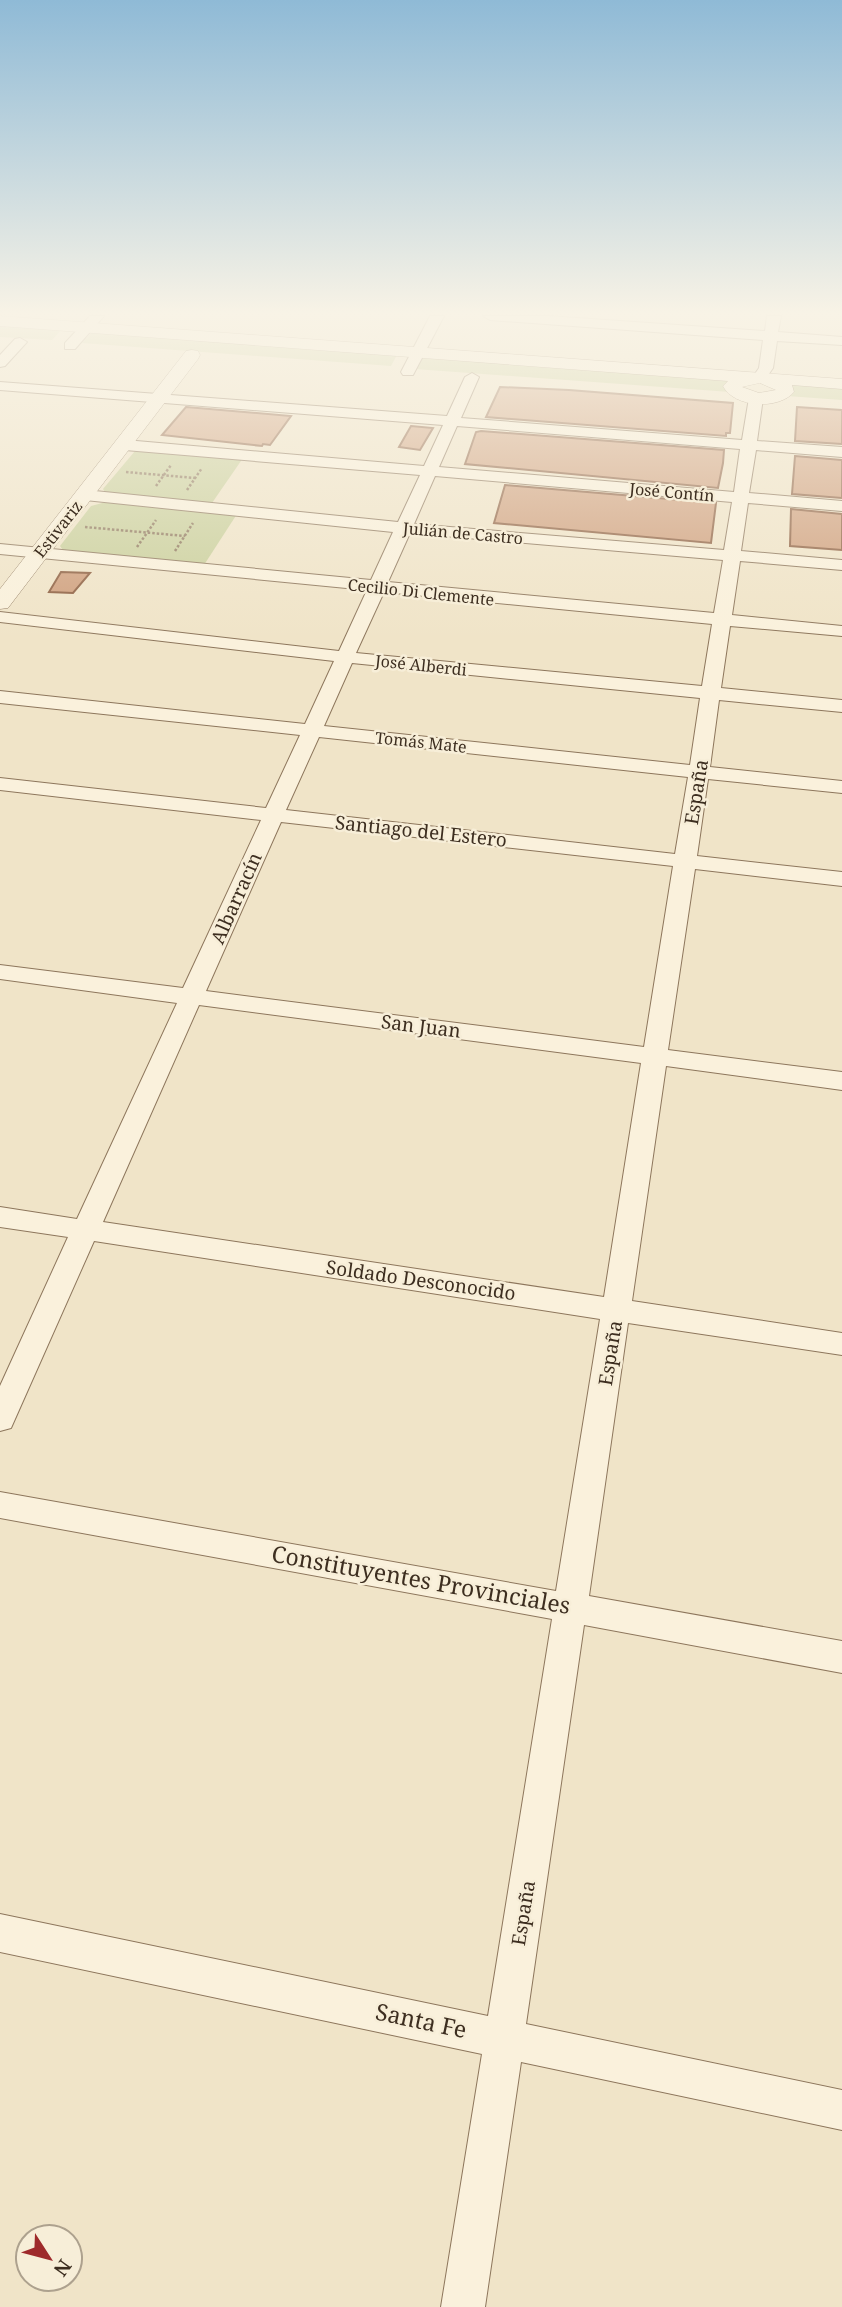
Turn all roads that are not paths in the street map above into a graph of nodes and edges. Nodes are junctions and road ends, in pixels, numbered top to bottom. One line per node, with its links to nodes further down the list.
1 (143, 424): 7 (street, Estivariz)
2 (451, 424): 8 (street, Albarracín)
3 (473, 424): 5 (street)
4 (752, 424): 5 (street, España)
5 (749, 445): 6 (street); 10 (street, España)
6 (842, 452)
7 (125, 454): 8 (street, José Contín); 9 (street, Estivariz)
8 (429, 471): 10 (street, José Contín); 12 (street, Albarracín)
9 (85, 495): 12 (street, Julián de Castro); 14 (street, Estivariz)
10 (741, 498): 11 (street, José Contín); 15 (street, España)
11 (842, 506)
12 (404, 528): 15 (street, Julián de Castro); 17 (street, Albarracín)
13 (0, 549): 14 (street, Cecilio Di Clemente)
14 (40, 553): 17 (street, Cecilio Di Clemente); 18 (street, Estivariz)
15 (732, 556): 16 (street, Julián de Castro); 20 (street, España)
16 (842, 565)
17 (377, 587): 20 (street, Cecilio Di Clemente); 22 (street, Albarracín)
18 (0, 603)
19 (0, 617): 22 (street, José Alberdi)
20 (722, 621): 21 (street, Cecilio Di Clemente); 23 (street, España)
21 (842, 631)
22 (345, 657): 23 (street, José Alberdi); 26 (street, Albarracín)
23 (710, 695): 25 (street, José Alberdi); 27 (street, España)
24 (0, 697): 26 (street, Tomás Mate)
25 (842, 706)
26 (311, 730): 27 (street, Tomás Mate); 30 (street, Albarracín)
27 (699, 772): 29 (street, Tomás Mate); 31 (street, España)
28 (0, 784): 30 (street, Santiago del Estero)
29 (842, 787)
30 (274, 814): 31 (street, Santiago del Estero); 34 (street, Albarracín)
31 (685, 861): 32 (street, Santiago del Estero); 35 (street, España)
32 (842, 879)
33 (0, 972): 34 (street, San Juan)
34 (191, 997): 35 (street, San Juan); 38 (street, Albarracín)
35 (655, 1056): 36 (street, San Juan); 39 (street, España)
36 (842, 1081)
37 (0, 1217): 38 (street, Soldado Desconocido)
38 (86, 1230): 39 (street, Soldado Desconocido); 41 (street, Albarracín)
39 (616, 1309): 40 (street, Soldado Desconocido); 43 (street, España)
40 (842, 1344)
41 (0, 1419)
42 (0, 1505): 43 (street, Constituyentes Provinciales)
43 (570, 1607): 44 (street, Constituyentes Provinciales); 46 (street, España)
44 (842, 1657)
45 (0, 1933): 46 (street, Santa Fe)
46 (504, 2039): 47 (street, Santa Fe); 48 (street, España)
47 (842, 2110)
48 (463, 2307)

